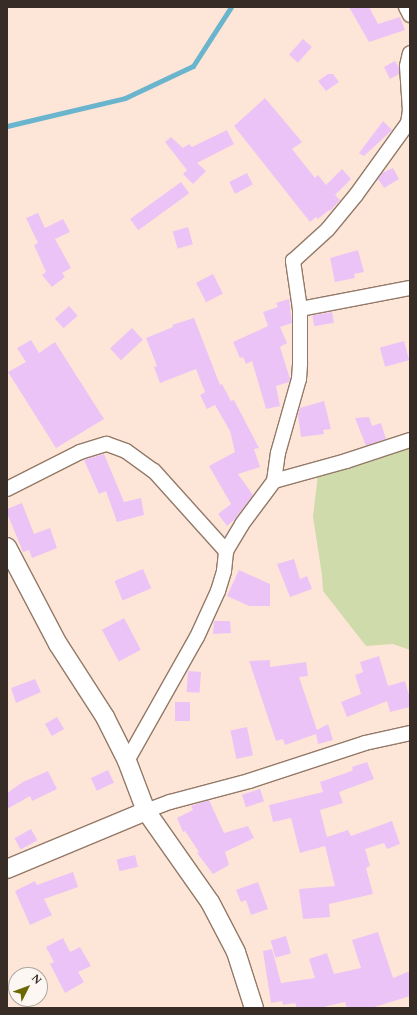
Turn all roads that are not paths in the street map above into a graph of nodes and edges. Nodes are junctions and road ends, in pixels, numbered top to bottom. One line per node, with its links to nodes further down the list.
1 (406, 7): 2 (street)
2 (410, 15)
3 (410, 53): 4 (street)
4 (409, 123): 6 (street)
5 (410, 288): 6 (street)
6 (300, 309): 8 (street)
7 (410, 440): 8 (street)
8 (274, 481): 11 (street)
9 (7, 489): 11 (street)
10 (7, 547): 13 (street)
11 (226, 551): 13 (street)
12 (410, 733): 14 (street)
13 (127, 761): 14 (street)
14 (146, 811): 15 (street); 16 (street)
15 (7, 869)
16 (254, 1008)

